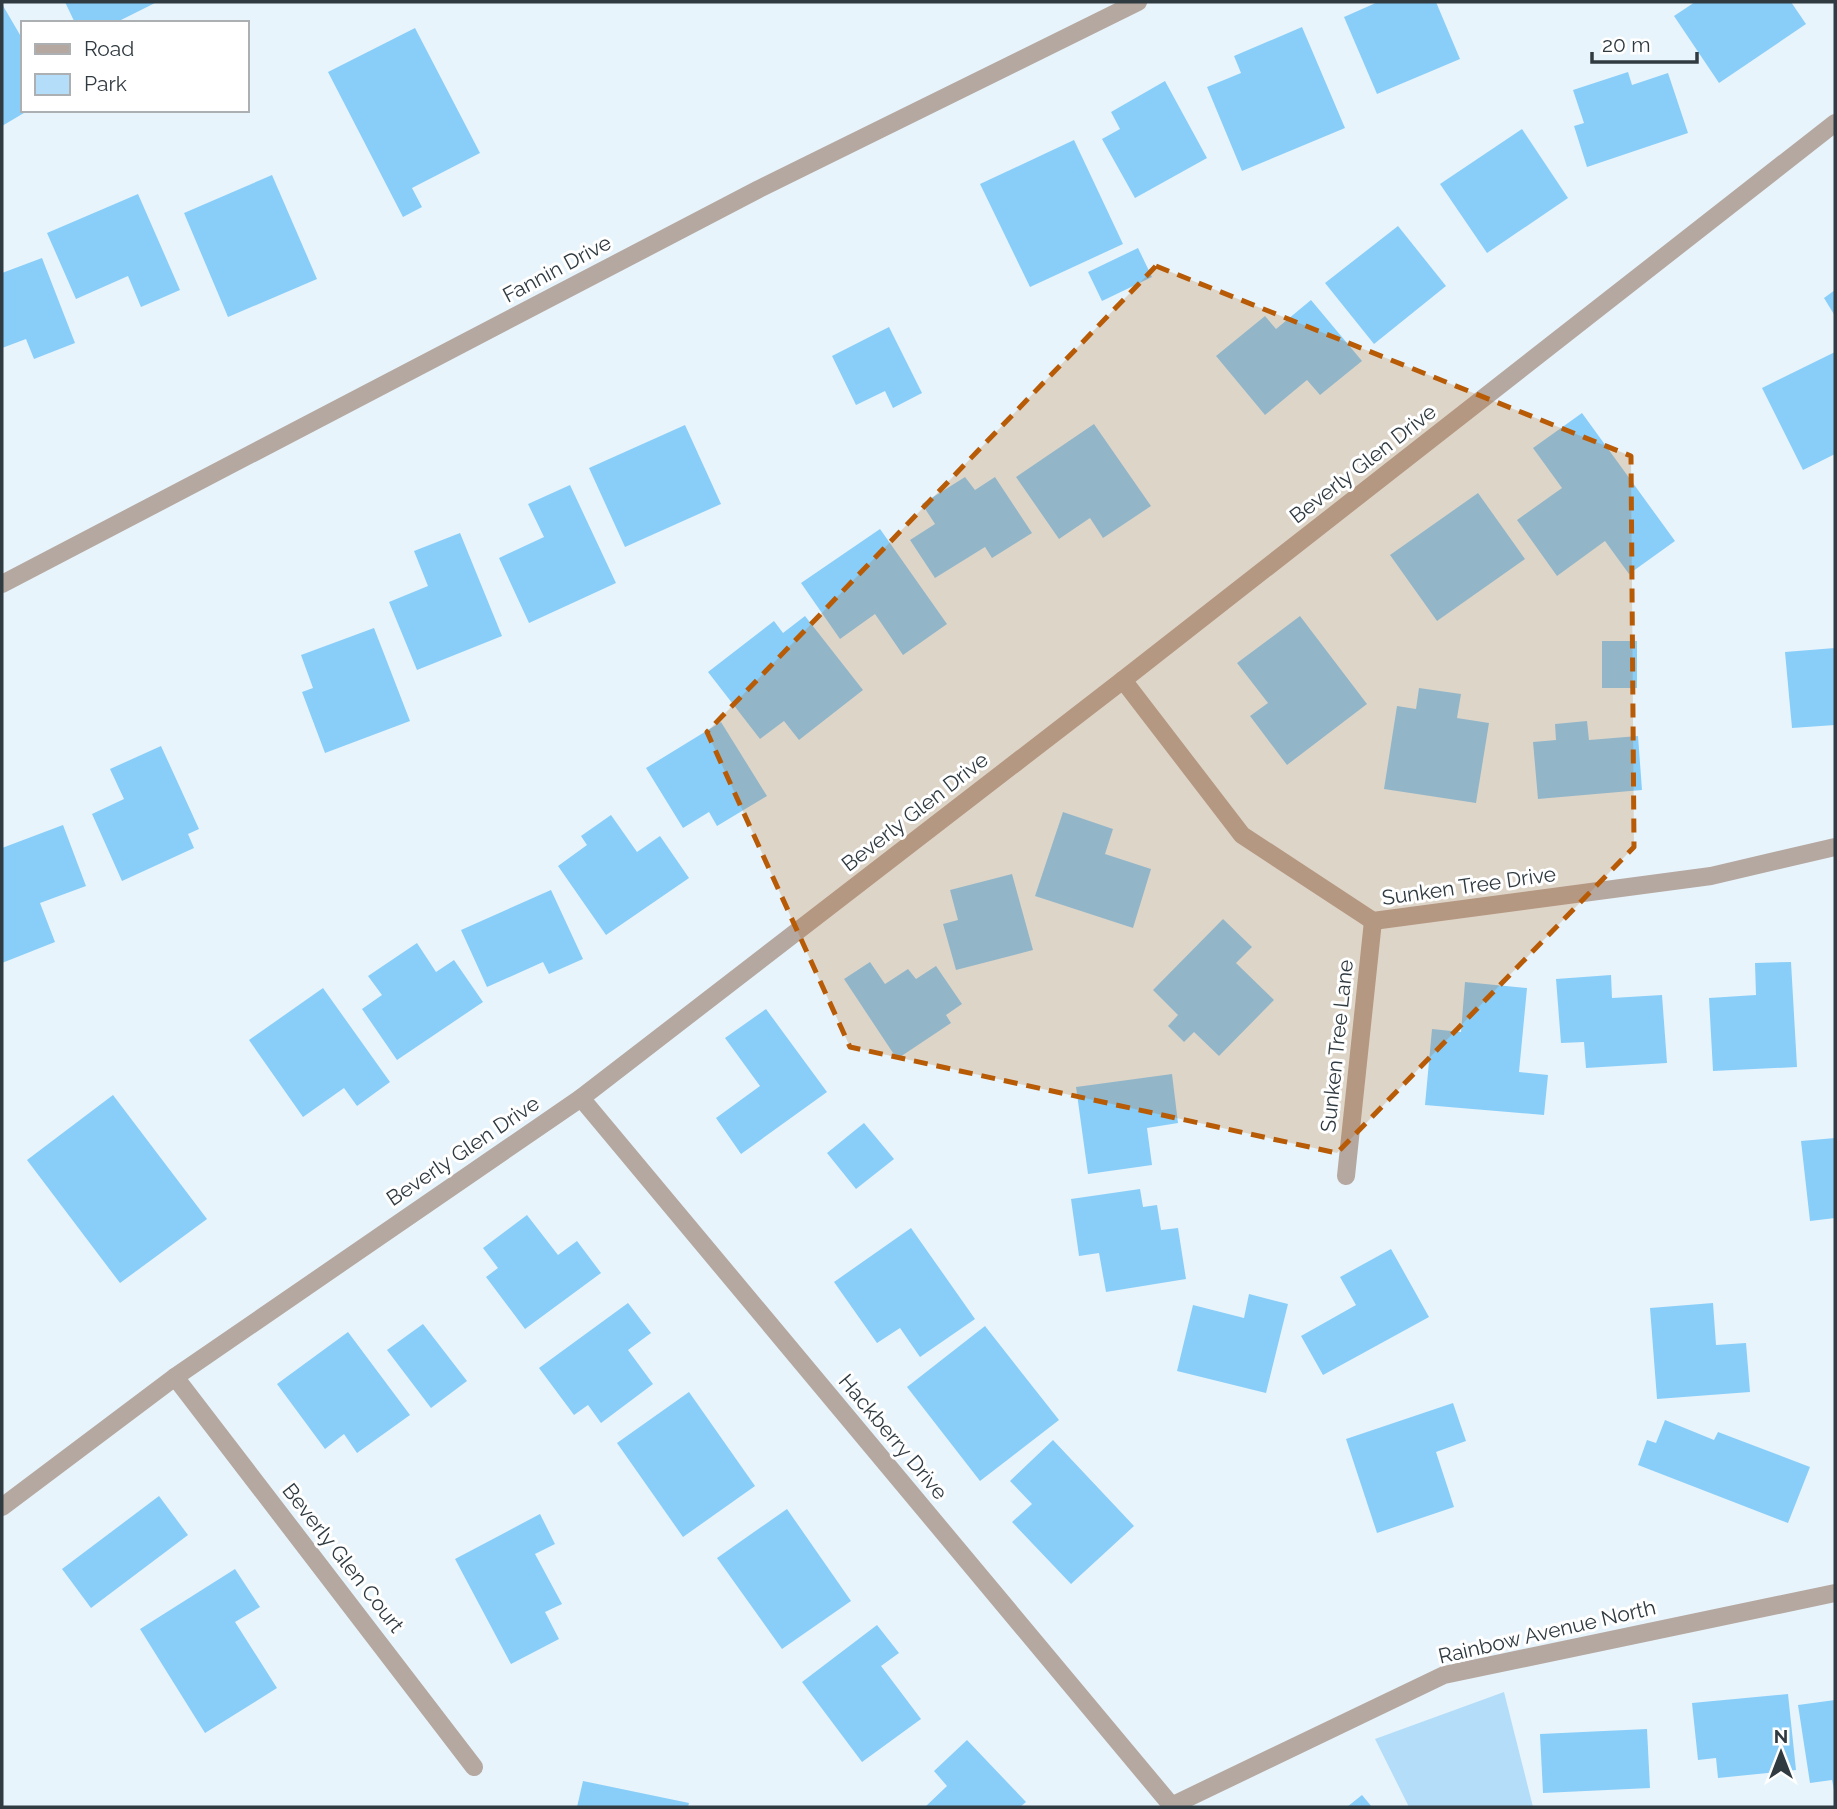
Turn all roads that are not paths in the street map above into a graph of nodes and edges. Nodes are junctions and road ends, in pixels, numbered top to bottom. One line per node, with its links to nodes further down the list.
1 (1138, 2): 3 (street, Fannin Drive)
2 (1835, 123): 4 (street, Beverly Glen Drive)
3 (2, 584)
4 (1123, 680): 6 (street, Sunken Tree Drive); 7 (street, Beverly Glen Drive)
5 (1835, 847): 6 (street, Sunken Tree Drive)
6 (1373, 921): 8 (street, Sunken Tree Lane)
7 (581, 1098): 9 (street, Beverly Glen Drive); 13 (street, Hackberry Drive)
8 (1346, 1176)
9 (175, 1377): 10 (street, Beverly Glen Drive); 12 (street, Beverly Glen Court)
10 (2, 1507)
11 (1835, 1593): 13 (street, Rainbow Avenue North)
12 (474, 1766)
13 (1170, 1806)

